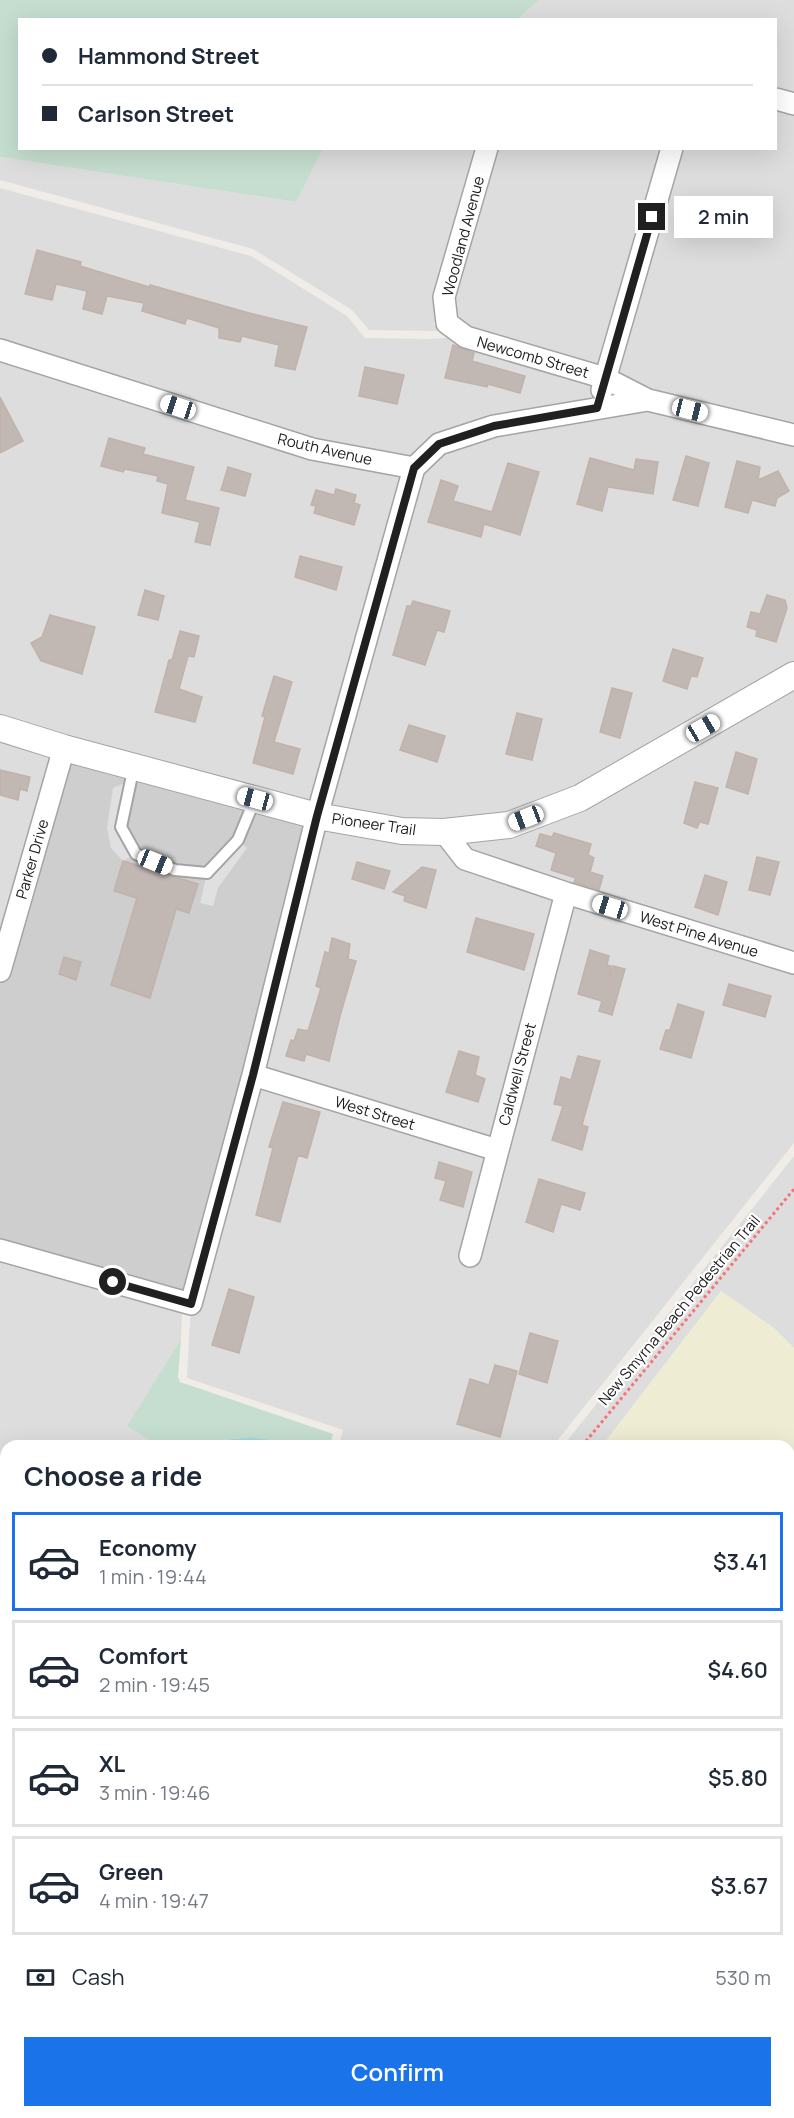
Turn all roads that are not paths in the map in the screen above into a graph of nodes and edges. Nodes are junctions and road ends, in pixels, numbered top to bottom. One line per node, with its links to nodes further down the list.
1 (777, 99): 2 (street)
2 (794, 105)
3 (486, 150): 5 (street, Woodland Avenue)
4 (671, 150): 7 (street)
5 (447, 323): 7 (street, Newcomb Street)
6 (0, 350): 11 (street, Routh Avenue)
7 (605, 378): 8 (street, Newcomb Street); 9 (street)
8 (648, 400): 9 (street); 10 (street, Newcomb Street)
9 (597, 408): 11 (street)
10 (794, 435)
11 (414, 468): 17 (street)
12 (794, 675): 18 (street, Pioneer Trail)
13 (0, 728): 14 (street, Pioneer Trail)
14 (64, 748): 15 (street, Pioneer Trail); 21 (street, Parker Drive)
15 (134, 766): 16 (street, Pioneer Trail); 16 (lane)
16 (255, 799): 17 (street, Pioneer Trail)
17 (317, 816): 18 (street, Pioneer Trail); 22 (street)
18 (444, 832): 19 (street, West Pine Avenue)
19 (566, 893): 20 (street, West Pine Avenue); 23 (street, Caldwell Street)
20 (794, 963)
21 (0, 971)
22 (253, 1075): 23 (street, West Street); 24 (street)
23 (497, 1150): 25 (street, Caldwell Street)
24 (0, 1250)
25 (470, 1256)

